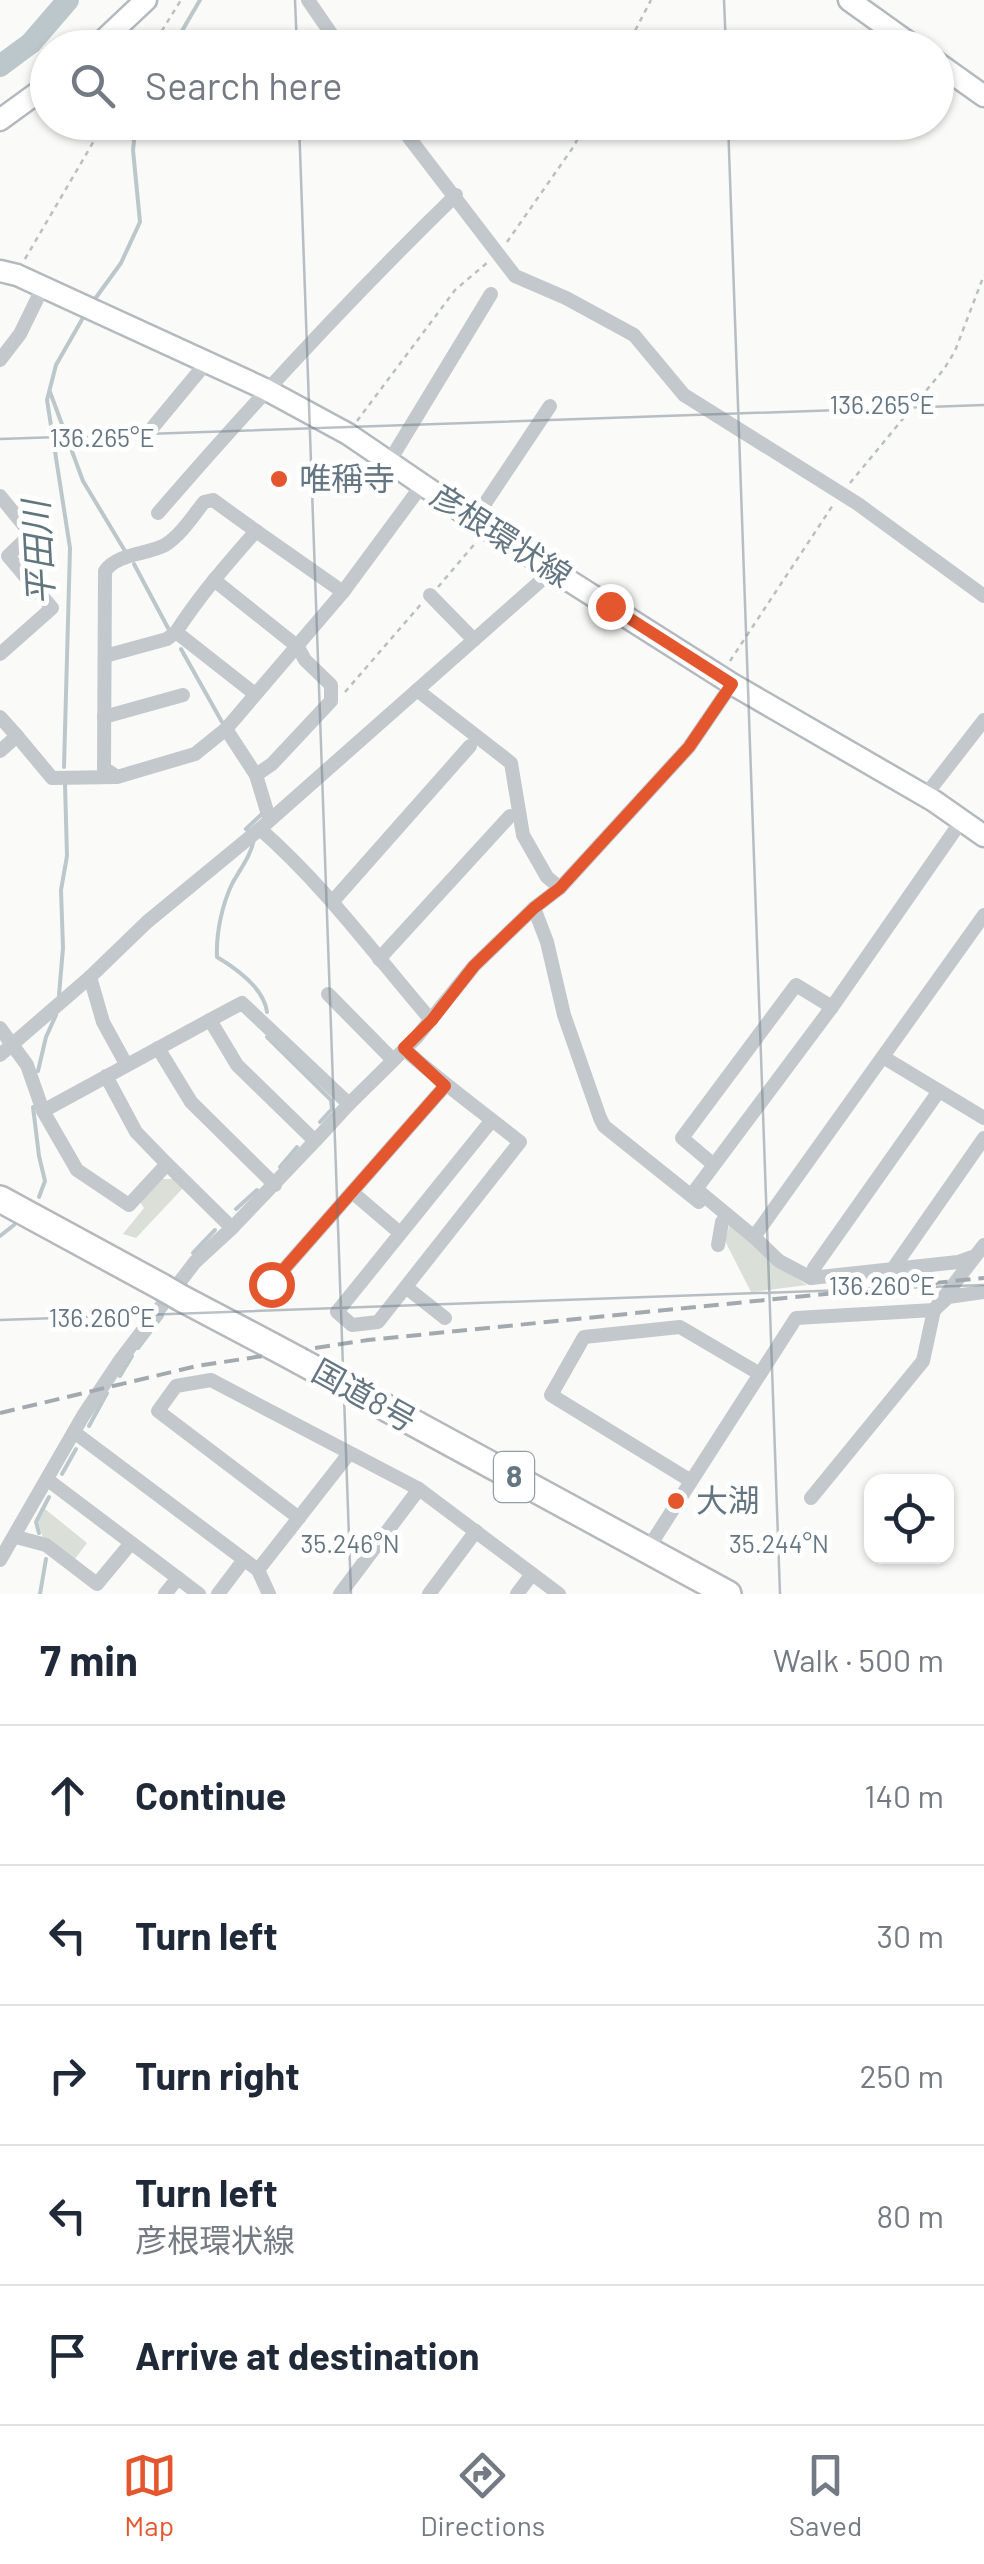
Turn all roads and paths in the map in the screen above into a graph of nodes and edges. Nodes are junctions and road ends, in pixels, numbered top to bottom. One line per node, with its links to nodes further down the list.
1 (146, 0): 6 (main road)
2 (181, 0): 7 (path)
3 (308, 0): 8 (street)
4 (650, 0): 9 (path)
5 (849, 0): 10 (main road)
6 (114, 30)
7 (162, 30)
8 (329, 30)
9 (635, 30)
10 (891, 30)
11 (954, 75): 12 (main road)
12 (984, 96)
13 (30, 98): 14 (main road)
14 (0, 120)
15 (95, 140): 20 (path)
16 (412, 140): 18 (street)
17 (577, 140): 19 (path)
18 (456, 195): 19 (street); 26 (street)
19 (499, 253): 29 (path); 32 (street)
20 (8, 273): 22 (main road, 彦根環状線)
21 (984, 275): 32 (path)
22 (42, 287): 24 (street); 25 (main road, 彦根環状線)
23 (491, 294): 30 (street)
24 (0, 360)
25 (206, 363): 26 (main road, 彦根環状線); 28 (street)
26 (265, 389): 29 (main road, 彦根環状線); 34 (street)
27 (550, 406): 35 (street)
28 (152, 426)
29 (348, 434): 30 (main road, 彦根環状線)
30 (389, 462): 31 (main road, 彦根環状線)
31 (422, 484): 35 (main road, 彦根環状線); 40 (street)
32 (841, 494): 42 (street); 48 (path)
33 (0, 496): 37 (street)
34 (158, 512)
35 (480, 524): 38 (main road, 彦根環状線); 41 (path)
36 (256, 531): 39 (street); 40 (street); 47 (street)
37 (4, 559): 46 (street)
38 (553, 570): 44 (street); 48 (main road, 彦根環状線)
39 (214, 580): 43 (street); 45 (street)
40 (343, 592): 45 (street)
41 (430, 595): 44 (street); 52 (path)
42 (984, 596)
43 (176, 632): 47 (street); 50 (street)
44 (474, 640): 49 (street)
45 (298, 647): 50 (street); 52 (street)
46 (0, 654)
47 (105, 656): 53 (street)
48 (727, 680): 62 (main road, 彦根環状線); 67 (street)
49 (417, 690): 65 (street); 67 (street)
50 (255, 694): 56 (street)
51 (182, 695): 53 (street)
52 (331, 700): 60 (street)
53 (104, 716): 61 (street)
54 (0, 717): 57 (street)
55 (984, 720): 62 (street)
56 (226, 729): 60 (street); 61 (street)
57 (17, 736): 59 (street); 61 (street)
58 (470, 746): 68 (street)
59 (0, 750)
60 (256, 775): 65 (street)
61 (116, 776)
62 (925, 796): 64 (main road, 彦根環状線)
63 (510, 816): 71 (street)
64 (962, 820): 66 (main road, 彦根環状線); 74 (street)
65 (264, 824): 68 (street); 72 (street)
66 (984, 836)
67 (560, 888): 69 (street)
68 (333, 901): 71 (street)
69 (534, 908): 76 (street); 99 (street)
70 (984, 915): 82 (street)
71 (379, 959): 76 (street)
72 (90, 977): 78 (street); 84 (street)
73 (328, 994): 83 (street)
74 (832, 1007): 95 (street); 95 (street)
75 (210, 1020): 79 (street); 88 (street); 93 (street)
76 (432, 1020): 80 (street)
77 (0, 1028): 78 (street)
78 (14, 1046): 81 (street); 89 (street)
79 (158, 1048): 84 (street); 96 (street)
80 (404, 1048): 83 (street); 86 (street)
81 (0, 1055)
82 (882, 1057): 87 (street); 102 (street)
83 (392, 1060): 88 (street)
84 (126, 1064): 85 (street)
85 (106, 1076): 89 (street); 94 (street)
86 (445, 1086): 91 (street); 97 (street)
87 (939, 1091): 90 (street); 107 (street)
88 (349, 1104): 93 (street)
89 (43, 1111): 94 (street)
90 (984, 1118)
91 (492, 1120): 101 (street); 109 (street)
92 (984, 1138): 106 (street)
93 (315, 1141): 96 (street)
94 (167, 1164): 100 (street)
95 (714, 1165): 99 (street)
96 (275, 1185): 100 (street)
97 (352, 1192): 101 (street); 108 (street)
98 (0, 1199): 124 (highway, 国道8号 / 8, bridge)
99 (724, 1218): 102 (street); 104 (street)
100 (232, 1228): 114 (street)
101 (400, 1233): 109 (street)
102 (754, 1237): 107 (street)
103 (984, 1244): 105 (street)
104 (718, 1246)
105 (972, 1257): 106 (street); 111 (street)
106 (892, 1270): 107 (street)
107 (811, 1278)
108 (271, 1284)
109 (407, 1288): 112 (street)
110 (984, 1292): 111 (street)
111 (934, 1310): 113 (street); 119 (street)
112 (445, 1318)
113 (760, 1374): 117 (street); 117 (street)
114 (74, 1432): 116 (street); 126 (street)
115 (348, 1454): 118 (street); 120 (street); 120 (street)
116 (48, 1480): 122 (street); 123 (street)
117 (691, 1481): 124 (street)
118 (419, 1489): 121 (street); 134 (street)
119 (811, 1498)
120 (299, 1518): 127 (street)
121 (476, 1531): 128 (street); 135 (street)
122 (16, 1537): 123 (street); 125 (street)
123 (130, 1543): 129 (street)
124 (646, 1550): 138 (highway, 国道8号 / 8)
125 (0, 1560)
126 (244, 1561): 127 (street); 132 (street)
127 (258, 1570): 133 (street)
128 (532, 1574): 136 (street); 137 (street)
129 (178, 1578): 130 (street); 131 (street)
130 (164, 1594)
131 (199, 1594)
132 (218, 1594)
133 (269, 1594)
134 (340, 1594)
135 (429, 1594)
136 (517, 1594)
137 (558, 1594)
138 (728, 1594)

